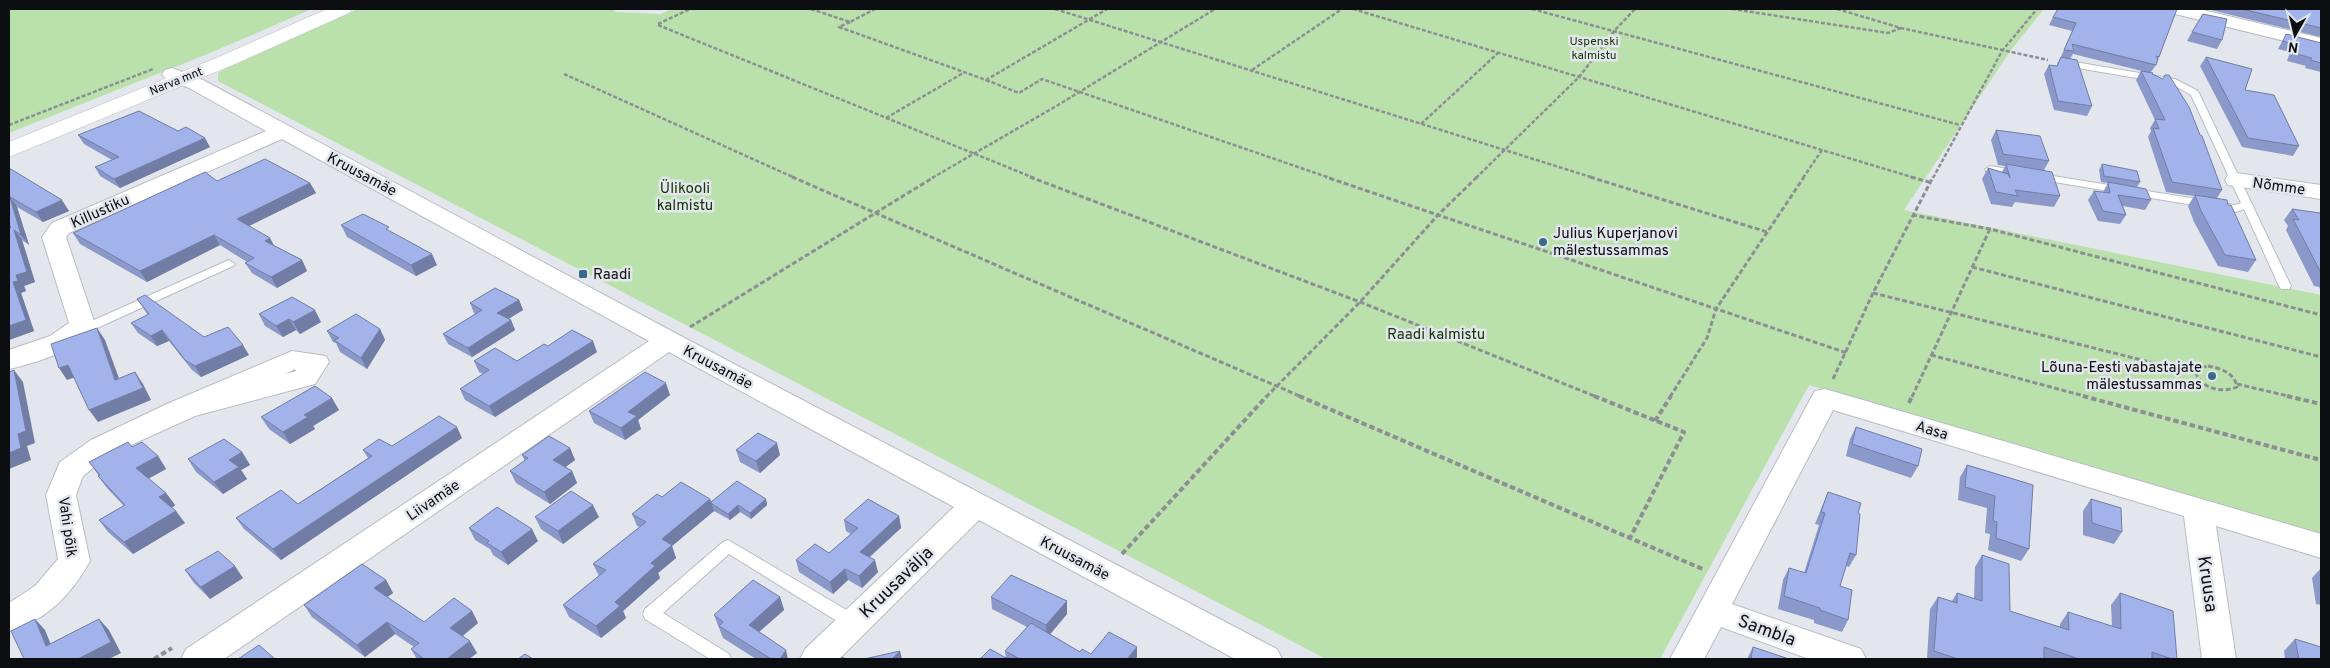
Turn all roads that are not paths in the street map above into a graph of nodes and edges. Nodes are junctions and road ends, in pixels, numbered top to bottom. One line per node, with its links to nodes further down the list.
1 (325, 9): 6 (main road, Narva mnt)
2 (342, 9): 6 (main road, Narva mnt)
3 (2177, 9): 4 (street)
4 (2321, 44)
5 (2061, 63): 11 (lane)
6 (178, 76): 7 (street, Kruusamäe); 8 (main road, Narva mnt); 9 (main road, Narva mnt)
7 (283, 131): 16 (street, Killustiku); 17 (street, Kruusamäe)
8 (9, 140)
9 (9, 150)
10 (1990, 169): 13 (lane)
11 (2236, 180): 12 (street, Nõmme); 13 (lane)
12 (2321, 192)
13 (2247, 204): 15 (lane)
14 (229, 264): 16 (lane)
15 (2284, 286)
16 (78, 332): 18 (street)
17 (668, 340): 20 (street, Kruusamäe); 26 (street, Liivamäe)
18 (9, 360)
19 (178, 410): 24 (street, Vahi põik)
20 (976, 505): 25 (street, Kruusavälja); 29 (street, Kruusamäe)
21 (2198, 509): 22 (street, Aasa); 23 (street, Aasa); 32 (street, Kruusa)
22 (2321, 546)
23 (1713, 611): 30 (street); 31 (street, Sambla)
24 (9, 618)
25 (854, 623): 27 (lane); 28 (street, Kruusavälja)
26 (198, 659)
27 (723, 659)
28 (817, 659)
29 (1265, 659)
30 (1687, 659)
31 (1849, 659)
32 (2219, 659)

